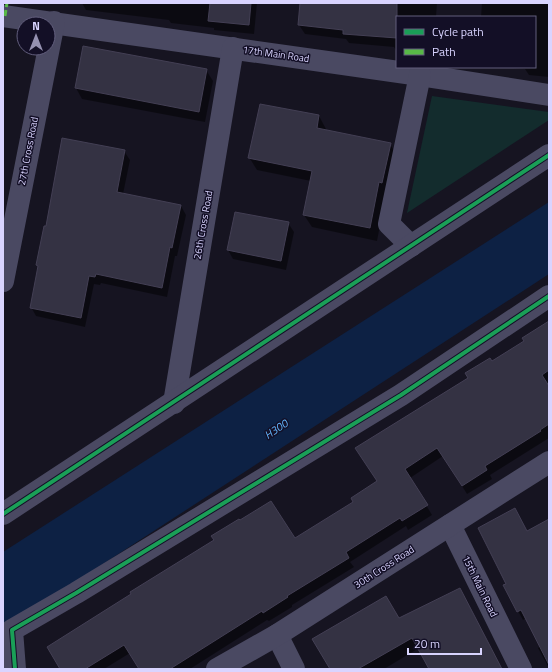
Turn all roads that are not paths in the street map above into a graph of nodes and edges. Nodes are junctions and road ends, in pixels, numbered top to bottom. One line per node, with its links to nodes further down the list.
1 (3, 16): 2 (street, 17th Main Road)
2 (16, 18)
3 (56, 22): 4 (street, 17th Main Road)
4 (233, 48): 6 (street, 17th Main Road); 12 (street, 26th Cross Road)
5 (47, 56): 10 (street, 27th Cross Road)
6 (420, 75): 7 (street, 17th Main Road); 9 (street)
7 (549, 95)
8 (549, 154): 9 (street)
9 (411, 246): 12 (street)
10 (3, 281)
11 (549, 296): 17 (street)
12 (174, 403): 14 (street)
13 (549, 462): 15 (street, 30th Cross Road)
14 (3, 514)
15 (450, 525): 16 (street, 30th Cross Road); 20 (street, 15th Main Road)
16 (277, 635): 18 (street, 30th Cross Road); 19 (street)
17 (15, 669)
18 (217, 669)
19 (294, 669)
20 (521, 669)

